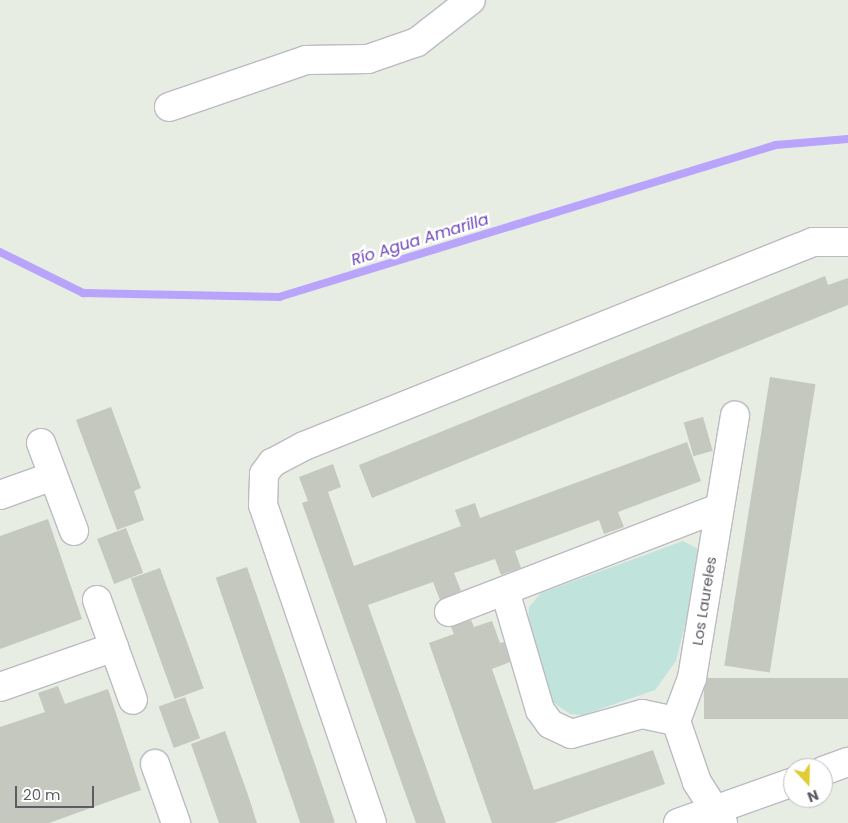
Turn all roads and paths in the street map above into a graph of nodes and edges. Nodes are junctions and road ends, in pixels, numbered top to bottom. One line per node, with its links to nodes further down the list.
1 (471, 0): 2 (street)
2 (169, 107)
3 (848, 242): 25 (street)
4 (735, 415): 8 (street, Los Laureles)
5 (41, 443): 6 (street)
6 (53, 476): 7 (street); 9 (street)
7 (0, 495)
8 (719, 508): 10 (street); 16 (street, Los Laureles)
9 (74, 531)
10 (505, 591): 12 (street); 16 (street)
11 (97, 600): 13 (street)
12 (449, 612)
13 (114, 646): 14 (street); 15 (street)
14 (0, 687)
15 (133, 700)
16 (676, 721): 20 (street)
17 (848, 762): 19 (street)
18 (155, 764): 23 (street)
19 (833, 767)
20 (696, 782): 22 (street); 24 (street)
21 (783, 787): 22 (street)
22 (720, 816): 24 (street)
23 (168, 821)
24 (686, 822)
25 (372, 823)

